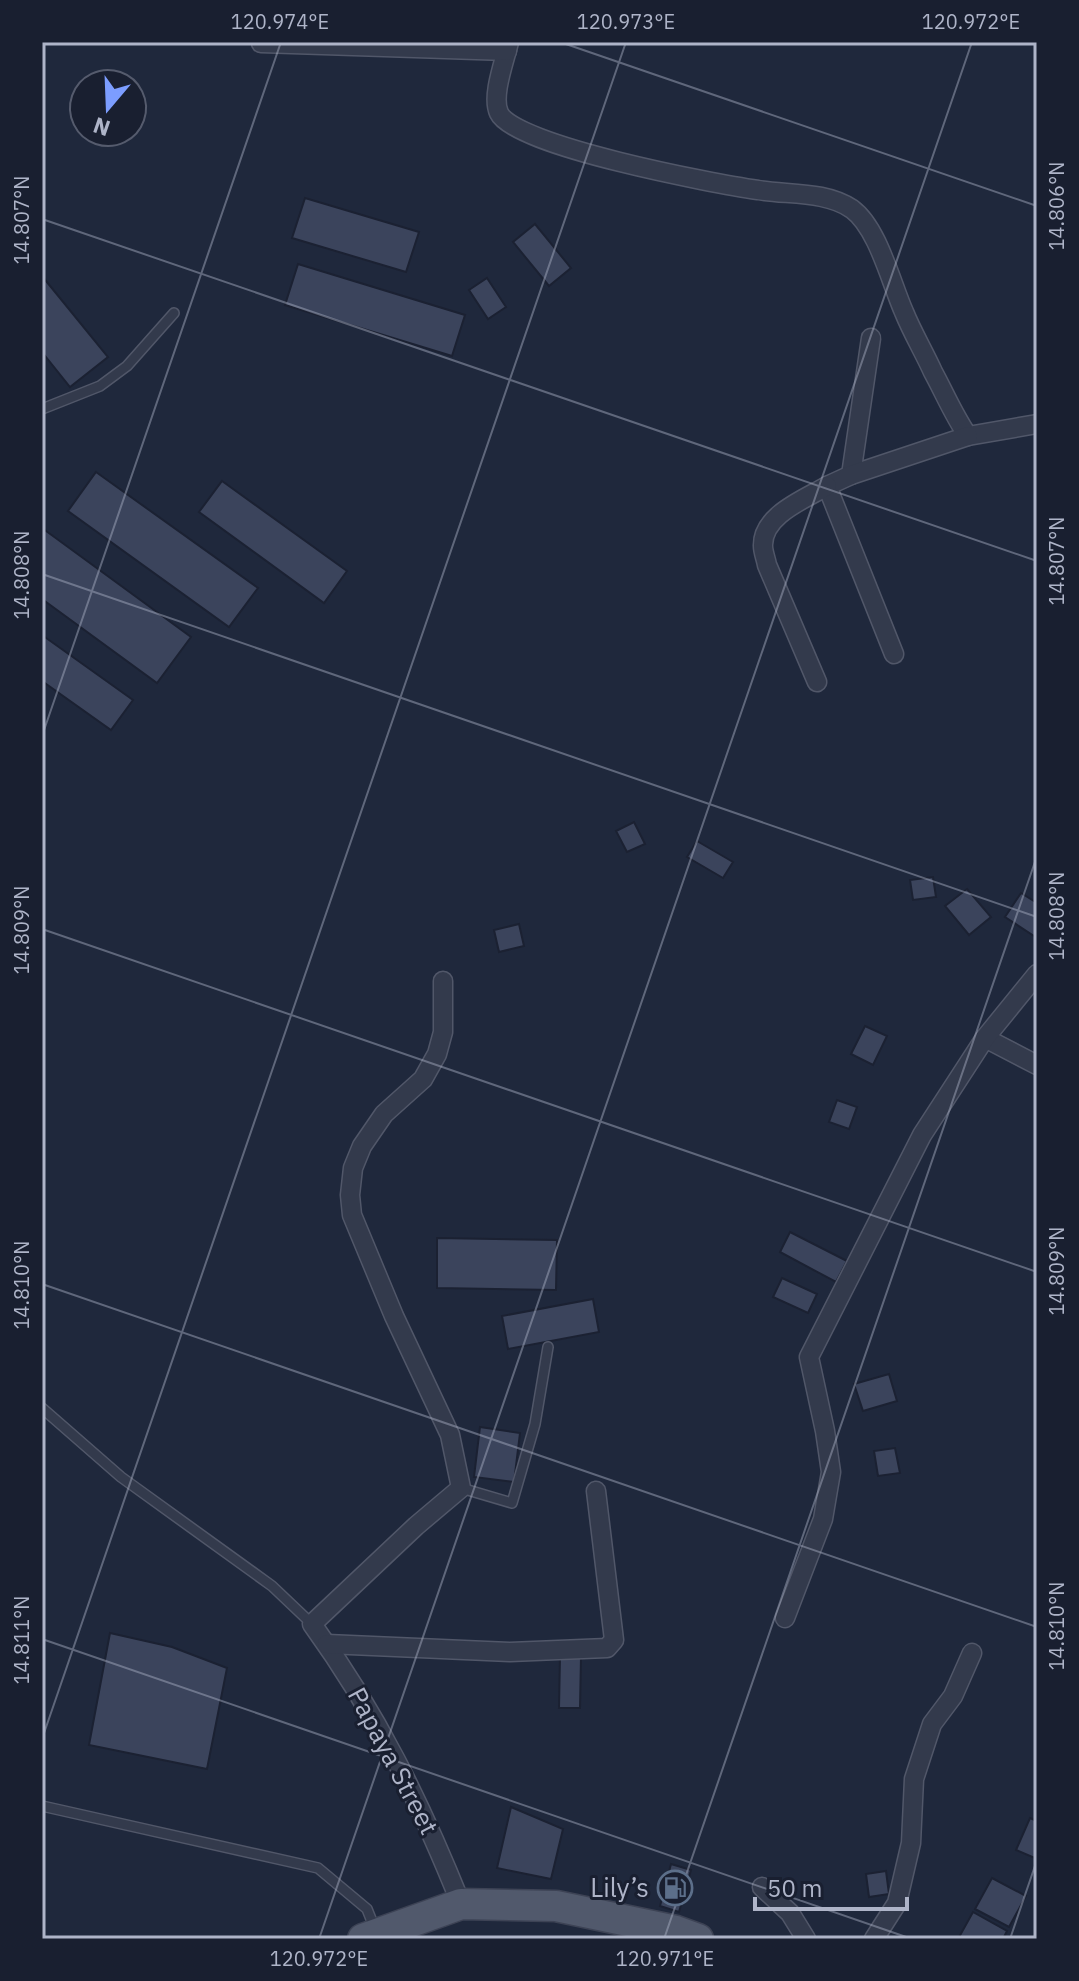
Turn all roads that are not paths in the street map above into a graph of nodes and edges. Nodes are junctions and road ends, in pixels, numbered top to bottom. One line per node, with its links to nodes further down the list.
1 (261, 43): 2 (street)
2 (508, 47): 7 (street)
3 (174, 313): 5 (lane)
4 (871, 338): 8 (street)
5 (42, 409)
6 (1037, 424): 7 (street)
7 (968, 436): 8 (street)
8 (851, 475): 9 (street)
9 (827, 486): 10 (street); 11 (street)
10 (894, 654)
11 (817, 682)
12 (1037, 974): 14 (street)
13 (443, 981): 18 (street)
14 (985, 1038): 15 (street); 20 (street)
15 (1037, 1065)
16 (548, 1347): 18 (lane)
17 (42, 1408): 21 (lane)
18 (461, 1488): 21 (street)
19 (596, 1491): 22 (street)
20 (785, 1618)
21 (312, 1624): 22 (street, Papaya Street)
22 (327, 1644): 26 (street, Papaya Street)
23 (972, 1653): 30 (street)
24 (42, 1806): 27 (lane)
25 (762, 1887): 29 (street)
26 (461, 1904): 27 (main road); 28 (main road)
27 (370, 1936)
28 (698, 1939)
29 (806, 1939)
30 (874, 1939)

